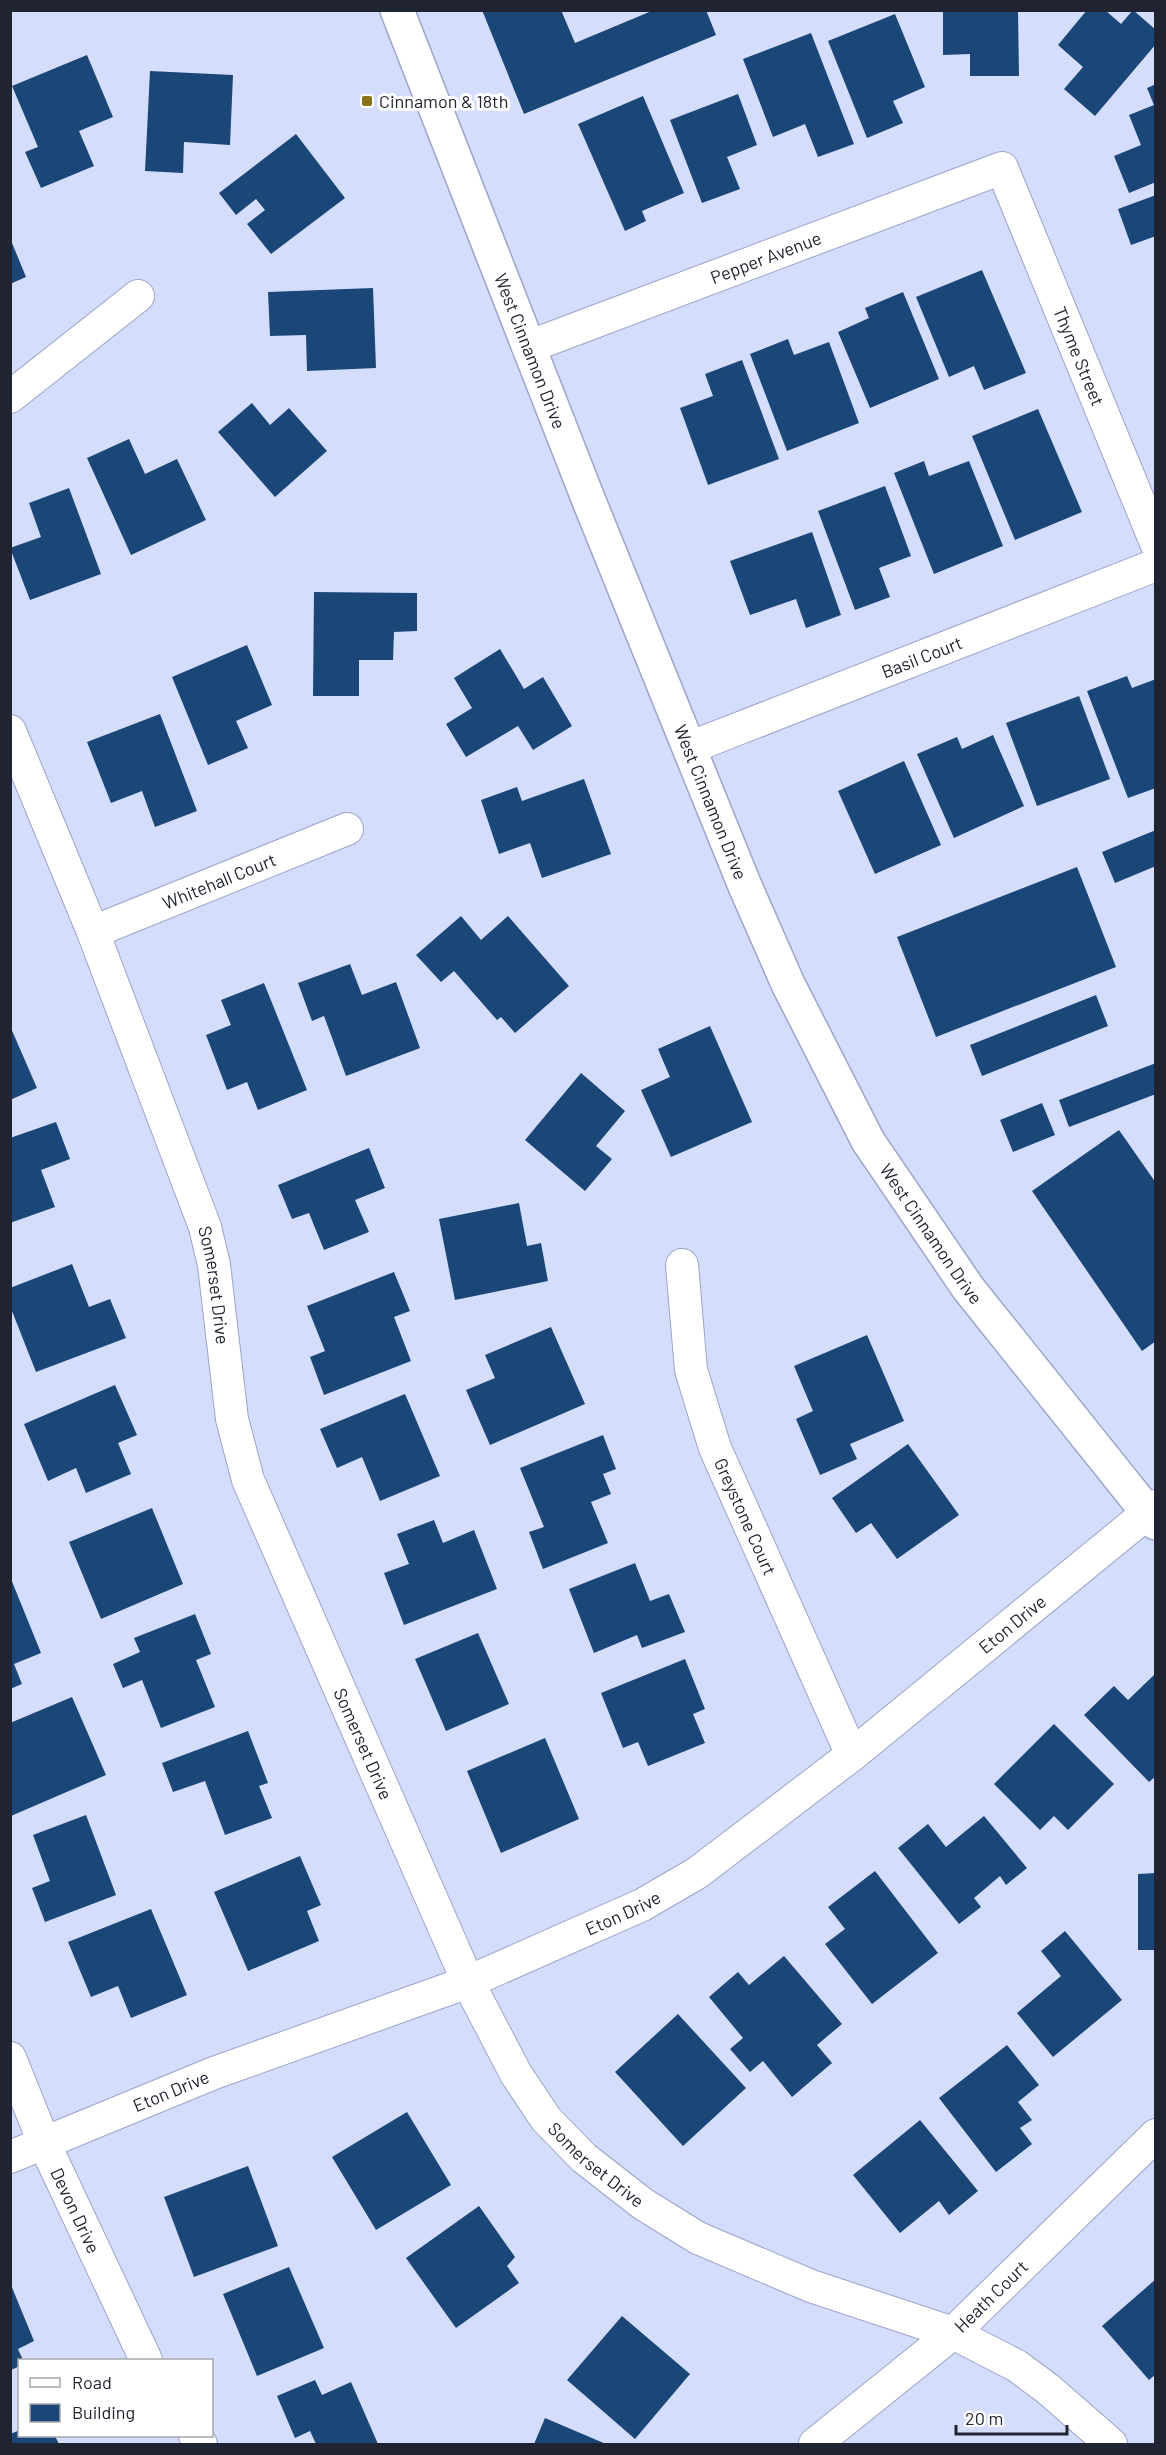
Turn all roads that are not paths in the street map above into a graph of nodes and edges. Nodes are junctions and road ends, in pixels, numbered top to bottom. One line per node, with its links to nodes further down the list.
1 (397, 10): 4 (main road, West Cinnamon Drive)
2 (1002, 168): 4 (street, Pepper Avenue); 6 (street, Thyme Street)
3 (138, 296): 5 (street)
4 (528, 347): 9 (main road, West Cinnamon Drive)
5 (10, 397)
6 (1155, 543)
7 (1155, 565): 9 (street, Basil Court)
8 (10, 731): 11 (street, Somerset Drive)
9 (689, 748): 13 (main road, West Cinnamon Drive)
10 (347, 829): 11 (street, Whitehall Court)
11 (93, 932): 15 (street, Somerset Drive)
12 (682, 1265): 14 (street, Greystone Court)
13 (1153, 1514): 14 (street, Eton Drive)
14 (852, 1755): 15 (street, Eton Drive)
15 (468, 1982): 18 (street, Eton Drive); 20 (street, Somerset Drive)
16 (10, 2058): 18 (street, Devon Drive)
17 (1155, 2135): 20 (street, Heath Court)
18 (45, 2145): 19 (street, Eton Drive); 21 (street, Devon Drive)
19 (10, 2157)
20 (953, 2333): 22 (street, Heath Court); 23 (street, Somerset Drive)
21 (145, 2359)
22 (815, 2445)
23 (1111, 2445)

